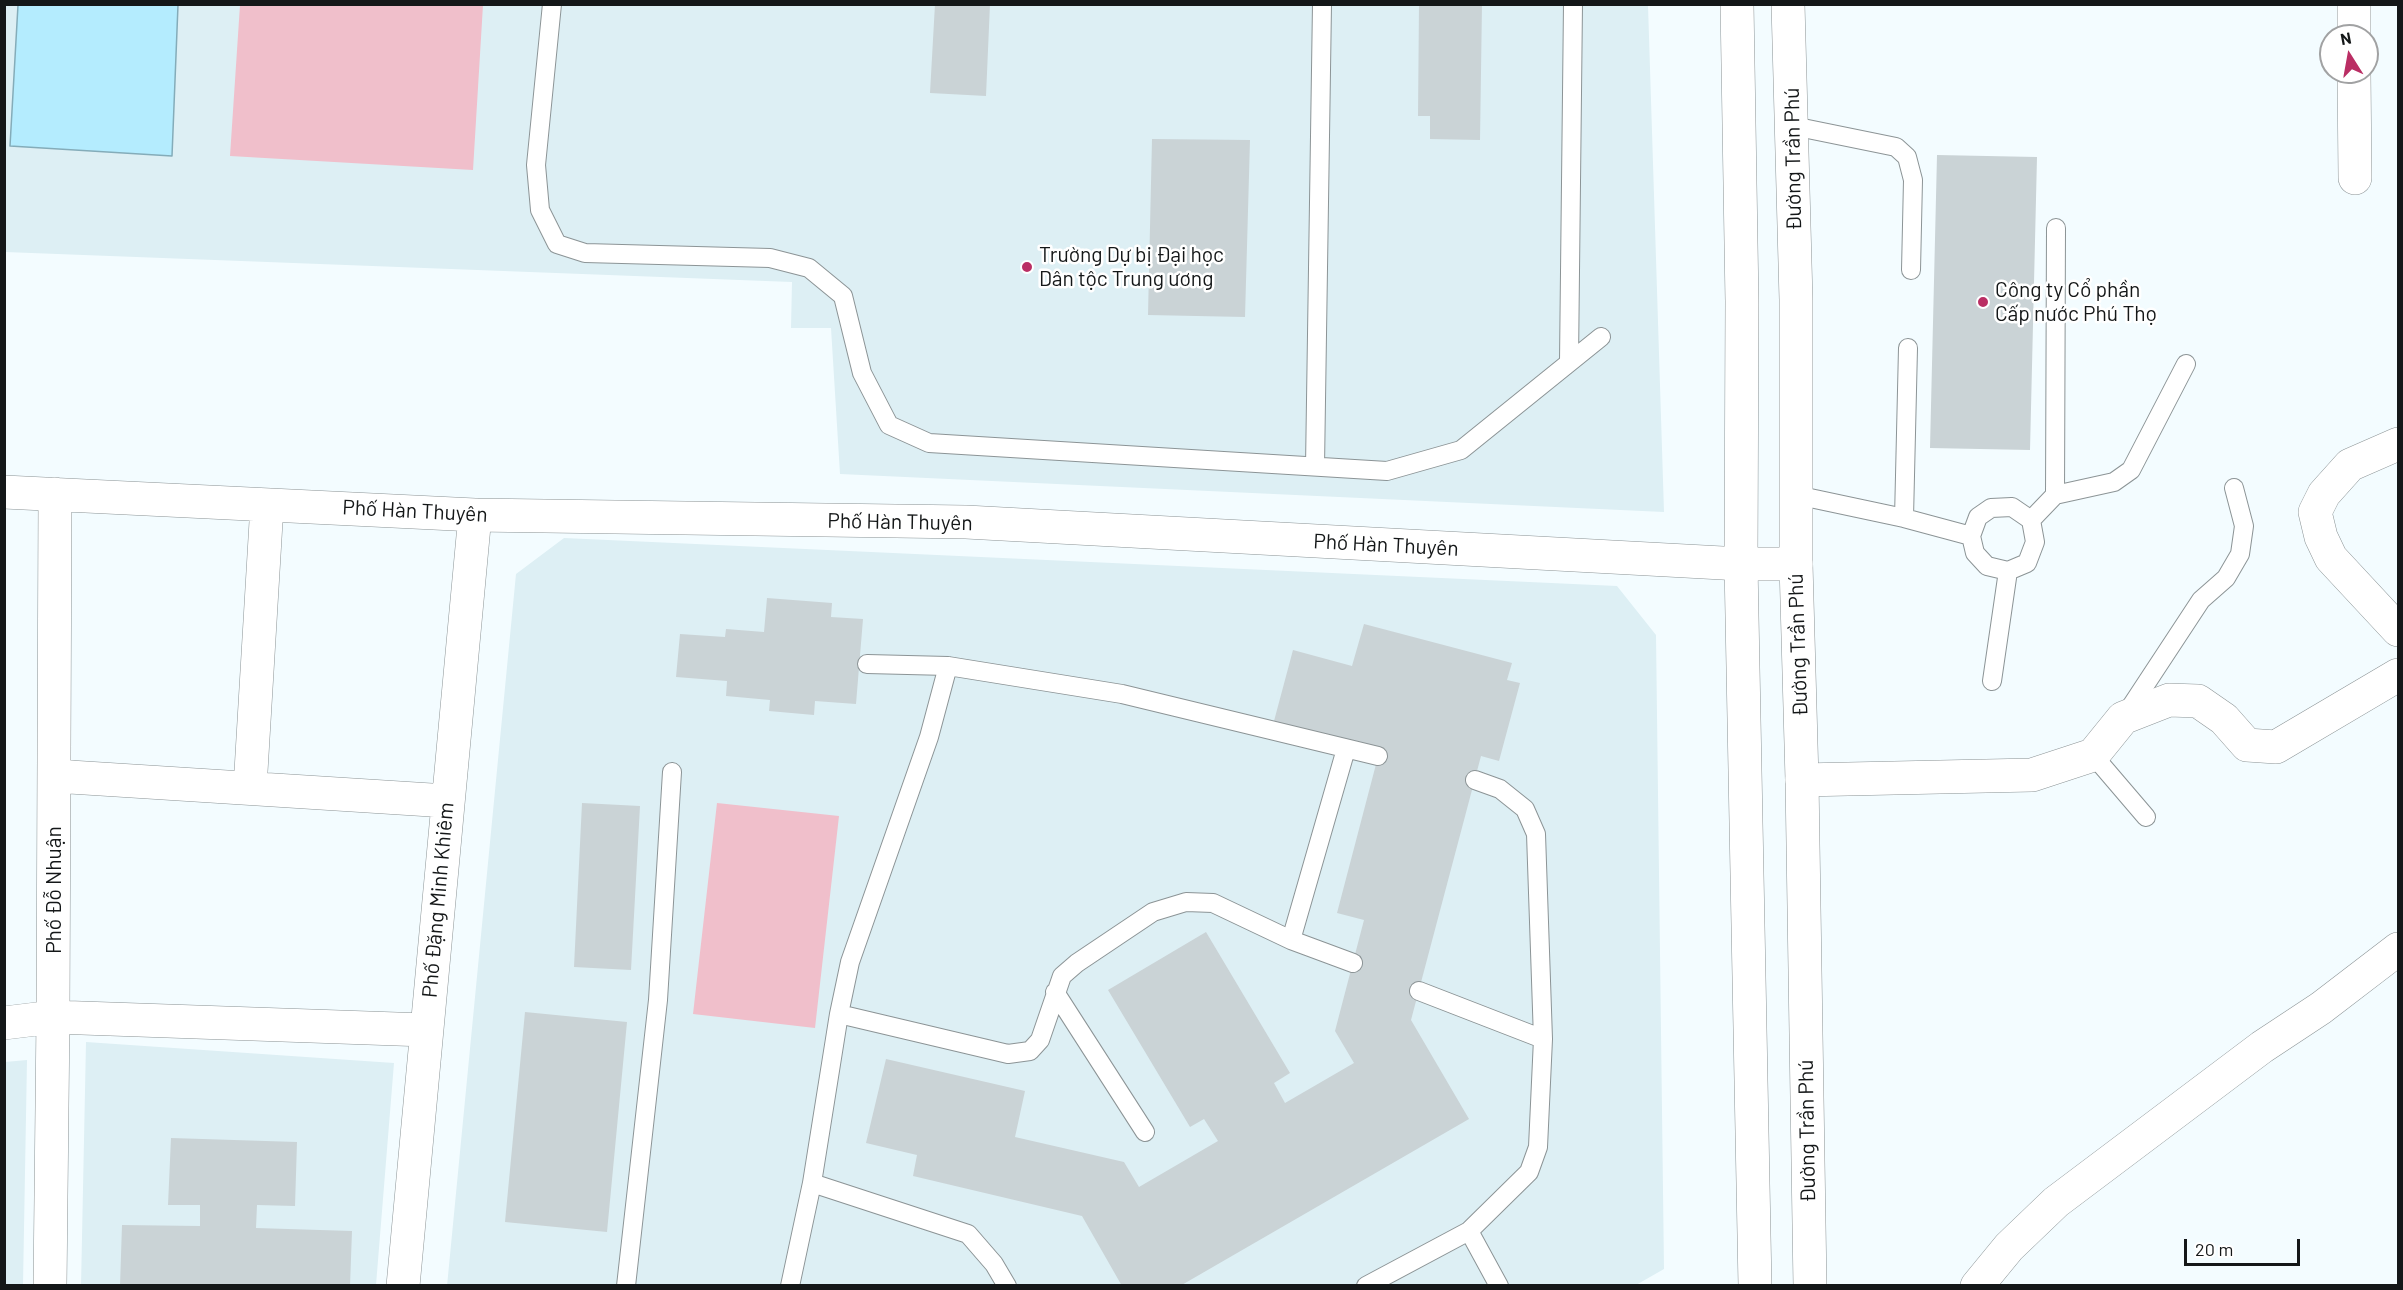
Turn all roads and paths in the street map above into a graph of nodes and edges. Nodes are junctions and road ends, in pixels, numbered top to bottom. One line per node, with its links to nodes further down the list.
1 (552, 4): 18 (lane)
2 (1322, 4): 18 (lane)
3 (1573, 4): 15 (lane)
4 (1737, 4): 29 (street)
5 (1788, 4): 9 (street, Đường Trần Phú)
6 (2354, 4): 7 (street)
7 (2354, 24)
8 (2354, 84): 10 (street)
9 (1793, 126): 12 (lane); 22 (street, Đường Trần Phú)
10 (2355, 178)
11 (2056, 228): 23 (lane)
12 (1911, 270)
13 (1601, 337): 15 (lane)
14 (1908, 348): 26 (lane)
15 (1569, 362): 18 (lane)
16 (2186, 364): 23 (lane)
17 (2398, 444): 32 (street)
18 (1315, 466)
19 (2234, 488): 37 (lane)
20 (4, 492): 21 (street, Phố Hàn Thuyên)
21 (55, 494): 24 (street, Phố Hàn Thuyên); 42 (street, Phố Đỗ Nhuận)
22 (1796, 495): 26 (lane); 30 (street, Đường Trần Phú)
23 (2055, 495): 27 (lane)
24 (267, 505): 25 (street, Phố Hàn Thuyên); 45 (street)
25 (475, 515): 29 (street, Phố Hàn Thuyên); 46 (street, Phố Đặng Minh Khiêm)
26 (1904, 518): 28 (lane)
27 (2031, 520): 28 (lane); 31 (lane)
28 (1971, 536): 31 (lane)
29 (1741, 564): 30 (street, Phố Hàn Thuyên); 68 (street)
30 (1796, 564): 44 (street, Đường Trần Phú)
31 (2008, 571): 36 (lane)
32 (2398, 630)
33 (867, 664): 34 (lane)
34 (948, 666): 38 (lane); 53 (lane)
35 (2398, 675): 37 (street)
36 (1992, 681)
37 (2123, 718): 39 (street)
38 (1346, 749): 40 (lane); 48 (lane)
39 (2093, 755): 44 (street); 47 (lane)
40 (1378, 756)
41 (672, 772): 61 (lane)
42 (54, 776): 45 (street); 54 (street, Phố Đỗ Nhuận)
43 (1475, 780): 57 (lane)
44 (1802, 780): 69 (street, Đường Trần Phú)
45 (250, 788): 46 (street)
46 (447, 801): 56 (street, Phố Đặng Minh Khiêm)
47 (2146, 817)
48 (1290, 940): 50 (lane); 52 (lane)
49 (2398, 949): 70 (street)
50 (1353, 963)
51 (1419, 991): 57 (lane)
52 (1055, 992): 53 (lane); 58 (lane)
53 (840, 1014): 59 (lane)
54 (53, 1017): 55 (street); 56 (street); 62 (street, Phố Đỗ Nhuận)
55 (4, 1023)
56 (426, 1029): 63 (street, Phố Đặng Minh Khiêm)
57 (1543, 1039): 60 (lane)
58 (1145, 1132)
59 (812, 1183): 64 (lane); 65 (lane)
60 (1469, 1231): 66 (lane); 67 (lane)
61 (630, 1284)
62 (50, 1286)
63 (403, 1286)
64 (790, 1286)
65 (1007, 1286)
66 (1366, 1286)
67 (1499, 1286)
68 (1755, 1286)
69 (1810, 1286)
70 (1977, 1286)

